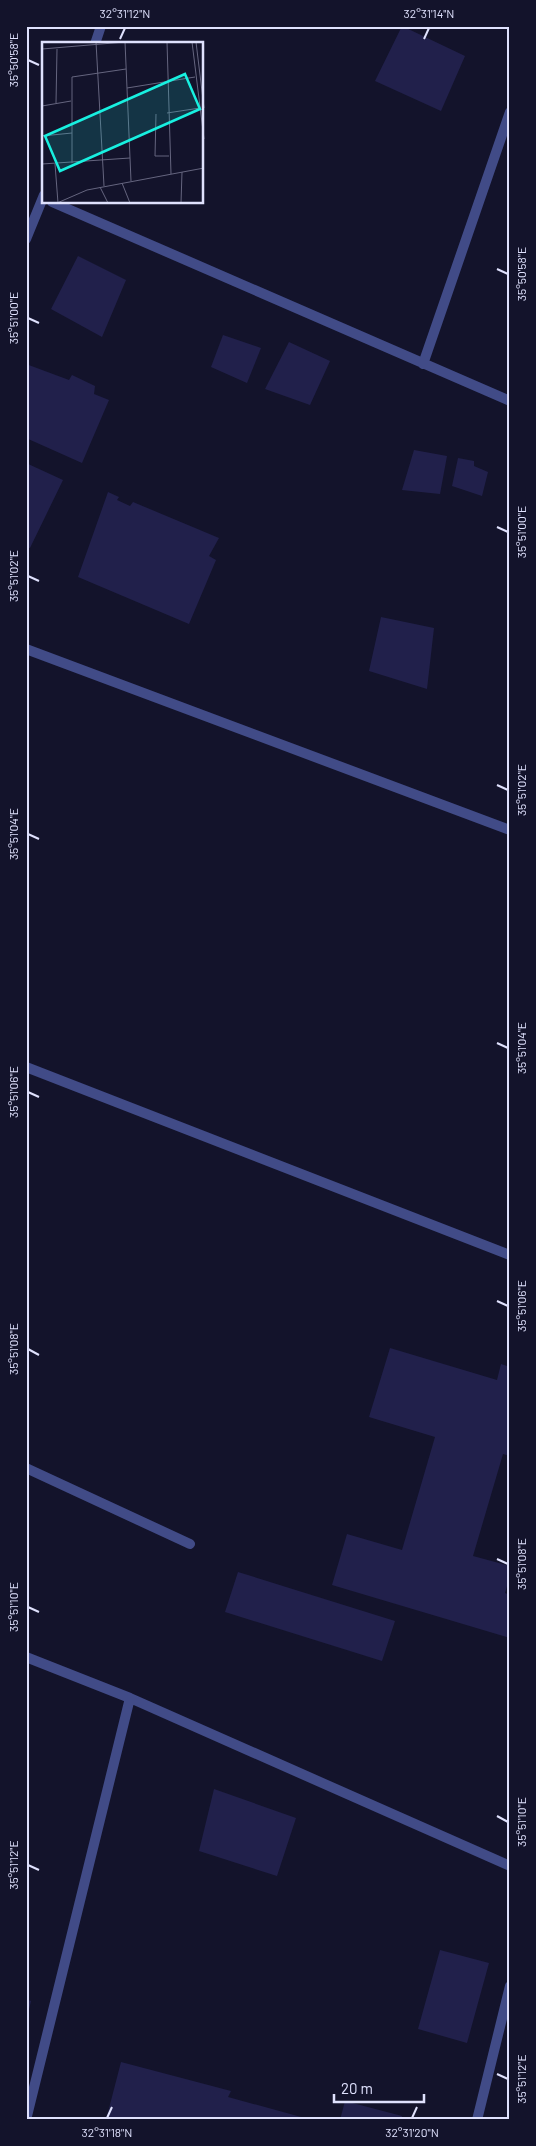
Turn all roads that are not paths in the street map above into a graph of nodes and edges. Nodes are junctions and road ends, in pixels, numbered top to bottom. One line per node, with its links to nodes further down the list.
1 (101, 26): 2 (street)
2 (96, 42)
3 (510, 112): 7 (street)
4 (43, 204): 6 (street)
5 (60, 204): 7 (street)
6 (26, 239)
7 (423, 364): 8 (street)
8 (510, 401)
9 (26, 649): 10 (street)
10 (510, 830)
11 (26, 1067): 12 (street)
12 (510, 1255)
13 (26, 1468): 14 (street)
14 (190, 1544)
15 (26, 1657): 16 (street)
16 (130, 1698): 17 (street); 19 (street)
17 (510, 1866)
18 (510, 1986): 20 (street)
19 (26, 2120)
20 (477, 2120)

